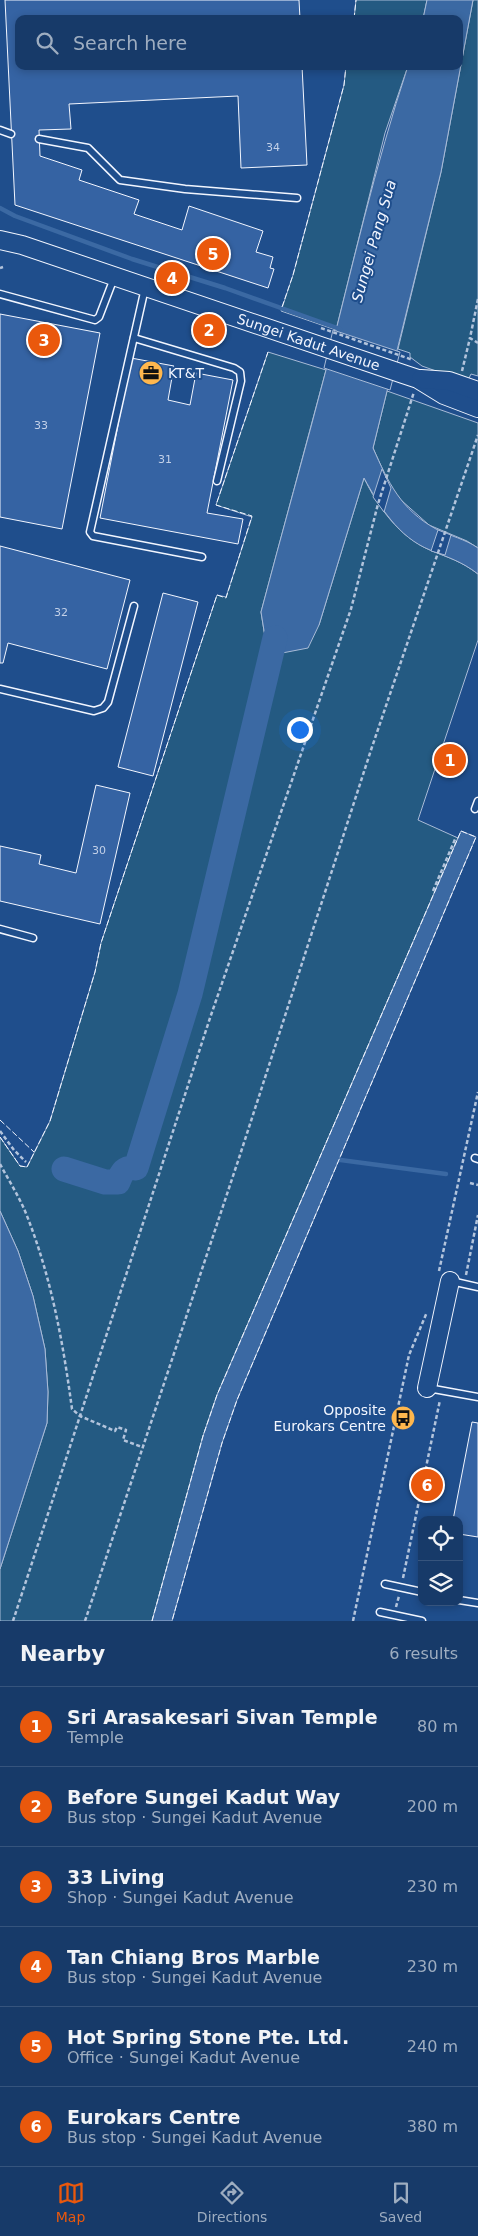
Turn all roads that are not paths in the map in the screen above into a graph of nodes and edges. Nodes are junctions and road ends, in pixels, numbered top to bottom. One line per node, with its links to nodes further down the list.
1 (0, 130): 2 (lane)
2 (12, 134)
3 (39, 138): 4 (lane)
4 (297, 198)
5 (1, 240): 6 (street, Sungei Kadut Avenue)
6 (114, 276): 7 (street, Sungei Kadut Avenue); 8 (lane)
7 (146, 287): 9 (lane); 10 (street, Sungei Kadut Avenue)
8 (0, 294)
9 (134, 338): 13 (lane); 14 (lane)
10 (410, 370): 11 (street, Sungei Kadut Avenue); 12 (street, Sungei Kadut Avenue)
11 (478, 391)
12 (478, 408)
13 (217, 481)
14 (202, 556)
15 (134, 606): 16 (lane)
16 (0, 689)
17 (478, 801): 18 (lane)
18 (475, 809)
19 (0, 929): 20 (lane)
20 (32, 938)
21 (451, 1279): 22 (lane); 23 (street)
22 (478, 1287)
23 (434, 1389): 24 (lane)
24 (478, 1397)
25 (385, 1584): 26 (lane)
26 (418, 1591)
27 (463, 1601): 28 (lane)
28 (478, 1603)
29 (380, 1612): 30 (lane)
30 (422, 1621)

